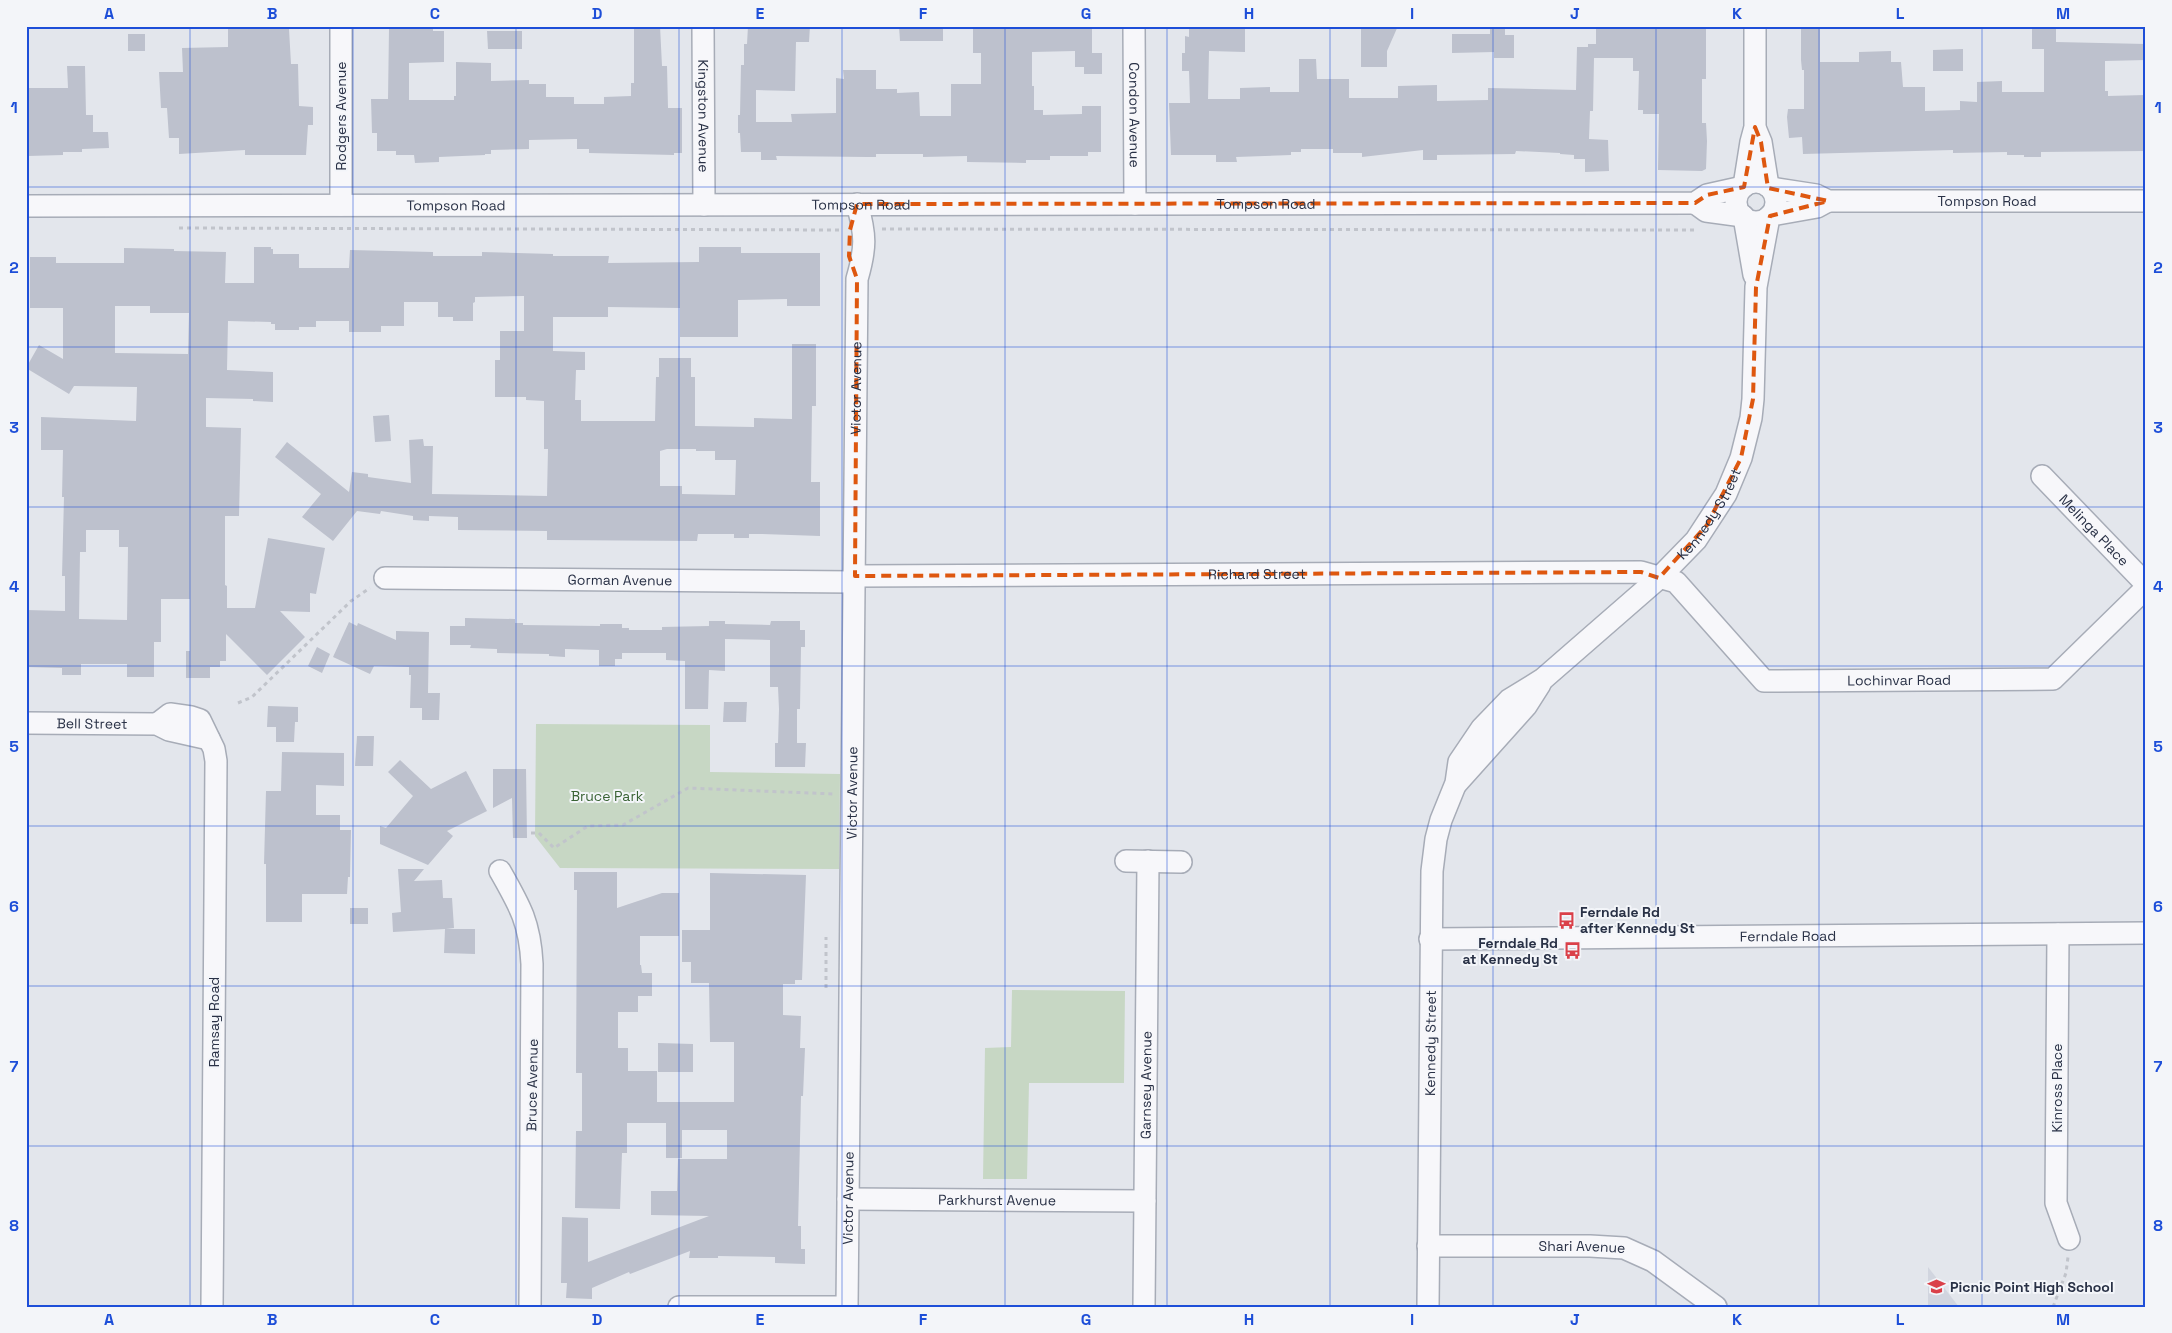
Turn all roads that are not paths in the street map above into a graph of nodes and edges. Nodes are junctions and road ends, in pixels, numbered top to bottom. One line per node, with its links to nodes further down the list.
1 (341, 26): 13 (street, Rodgers Avenue)
2 (702, 26): 14 (street, Kingston Avenue)
3 (1134, 26): 12 (street, Condon Avenue)
4 (1755, 26): 5 (street)
5 (1755, 128): 6 (street); 7 (street)
6 (1744, 187): 7 (street); 10 (street, Tompson Road); 17 (street)
7 (1769, 187): 8 (street, Tompson Road); 16 (street)
8 (1828, 201): 9 (street, Tompson Road); 16 (street, Tompson Road)
9 (2146, 201)
10 (1695, 203): 12 (street, Tompson Road); 17 (street, Tompson Road)
11 (856, 204): 12 (street, Tompson Road); 14 (street, Tompson Road); 22 (street, Victor Avenue)
12 (1135, 204)
13 (342, 205): 14 (street, Tompson Road); 15 (street, Tompson Road)
14 (704, 205)
15 (26, 206)
16 (1770, 216): 17 (street); 18 (street, Kennedy Street)
17 (1743, 217): 18 (street, Kennedy Street)
18 (1756, 287): 21 (street, Kennedy Street)
19 (2042, 476): 23 (street, Melinga Place)
20 (385, 578): 22 (street, Gorman Avenue)
21 (1659, 578): 22 (street, Richard Street); 23 (street, Lochinvar Road); 32 (street, Kennedy Street)
22 (855, 579): 33 (street, Victor Avenue)
23 (2146, 586)
24 (26, 723): 25 (street, Bell Street)
25 (210, 739): 37 (street, Ramsay Road)
26 (1126, 861): 27 (street)
27 (1148, 861): 28 (street); 34 (street, Garnsey Avenue)
28 (1181, 862)
29 (500, 871): 38 (street, Bruce Avenue)
30 (2146, 933): 31 (street, Ferndale Road)
31 (2058, 934): 32 (street, Ferndale Road); 35 (street, Kinross Place)
32 (1430, 939): 36 (street, Kennedy Street)
33 (848, 1199): 34 (street, Parkhurst Avenue); 40 (street, Victor Avenue)
34 (1145, 1201): 41 (street, Garnsey Avenue)
35 (2069, 1239)
36 (1428, 1246): 42 (street, Kennedy Street); 43 (street, Shari Avenue)
37 (212, 1307)
38 (530, 1307)
39 (679, 1307): 40 (street)
40 (847, 1307)
41 (1144, 1307)
42 (1428, 1307)
43 (1716, 1307)

